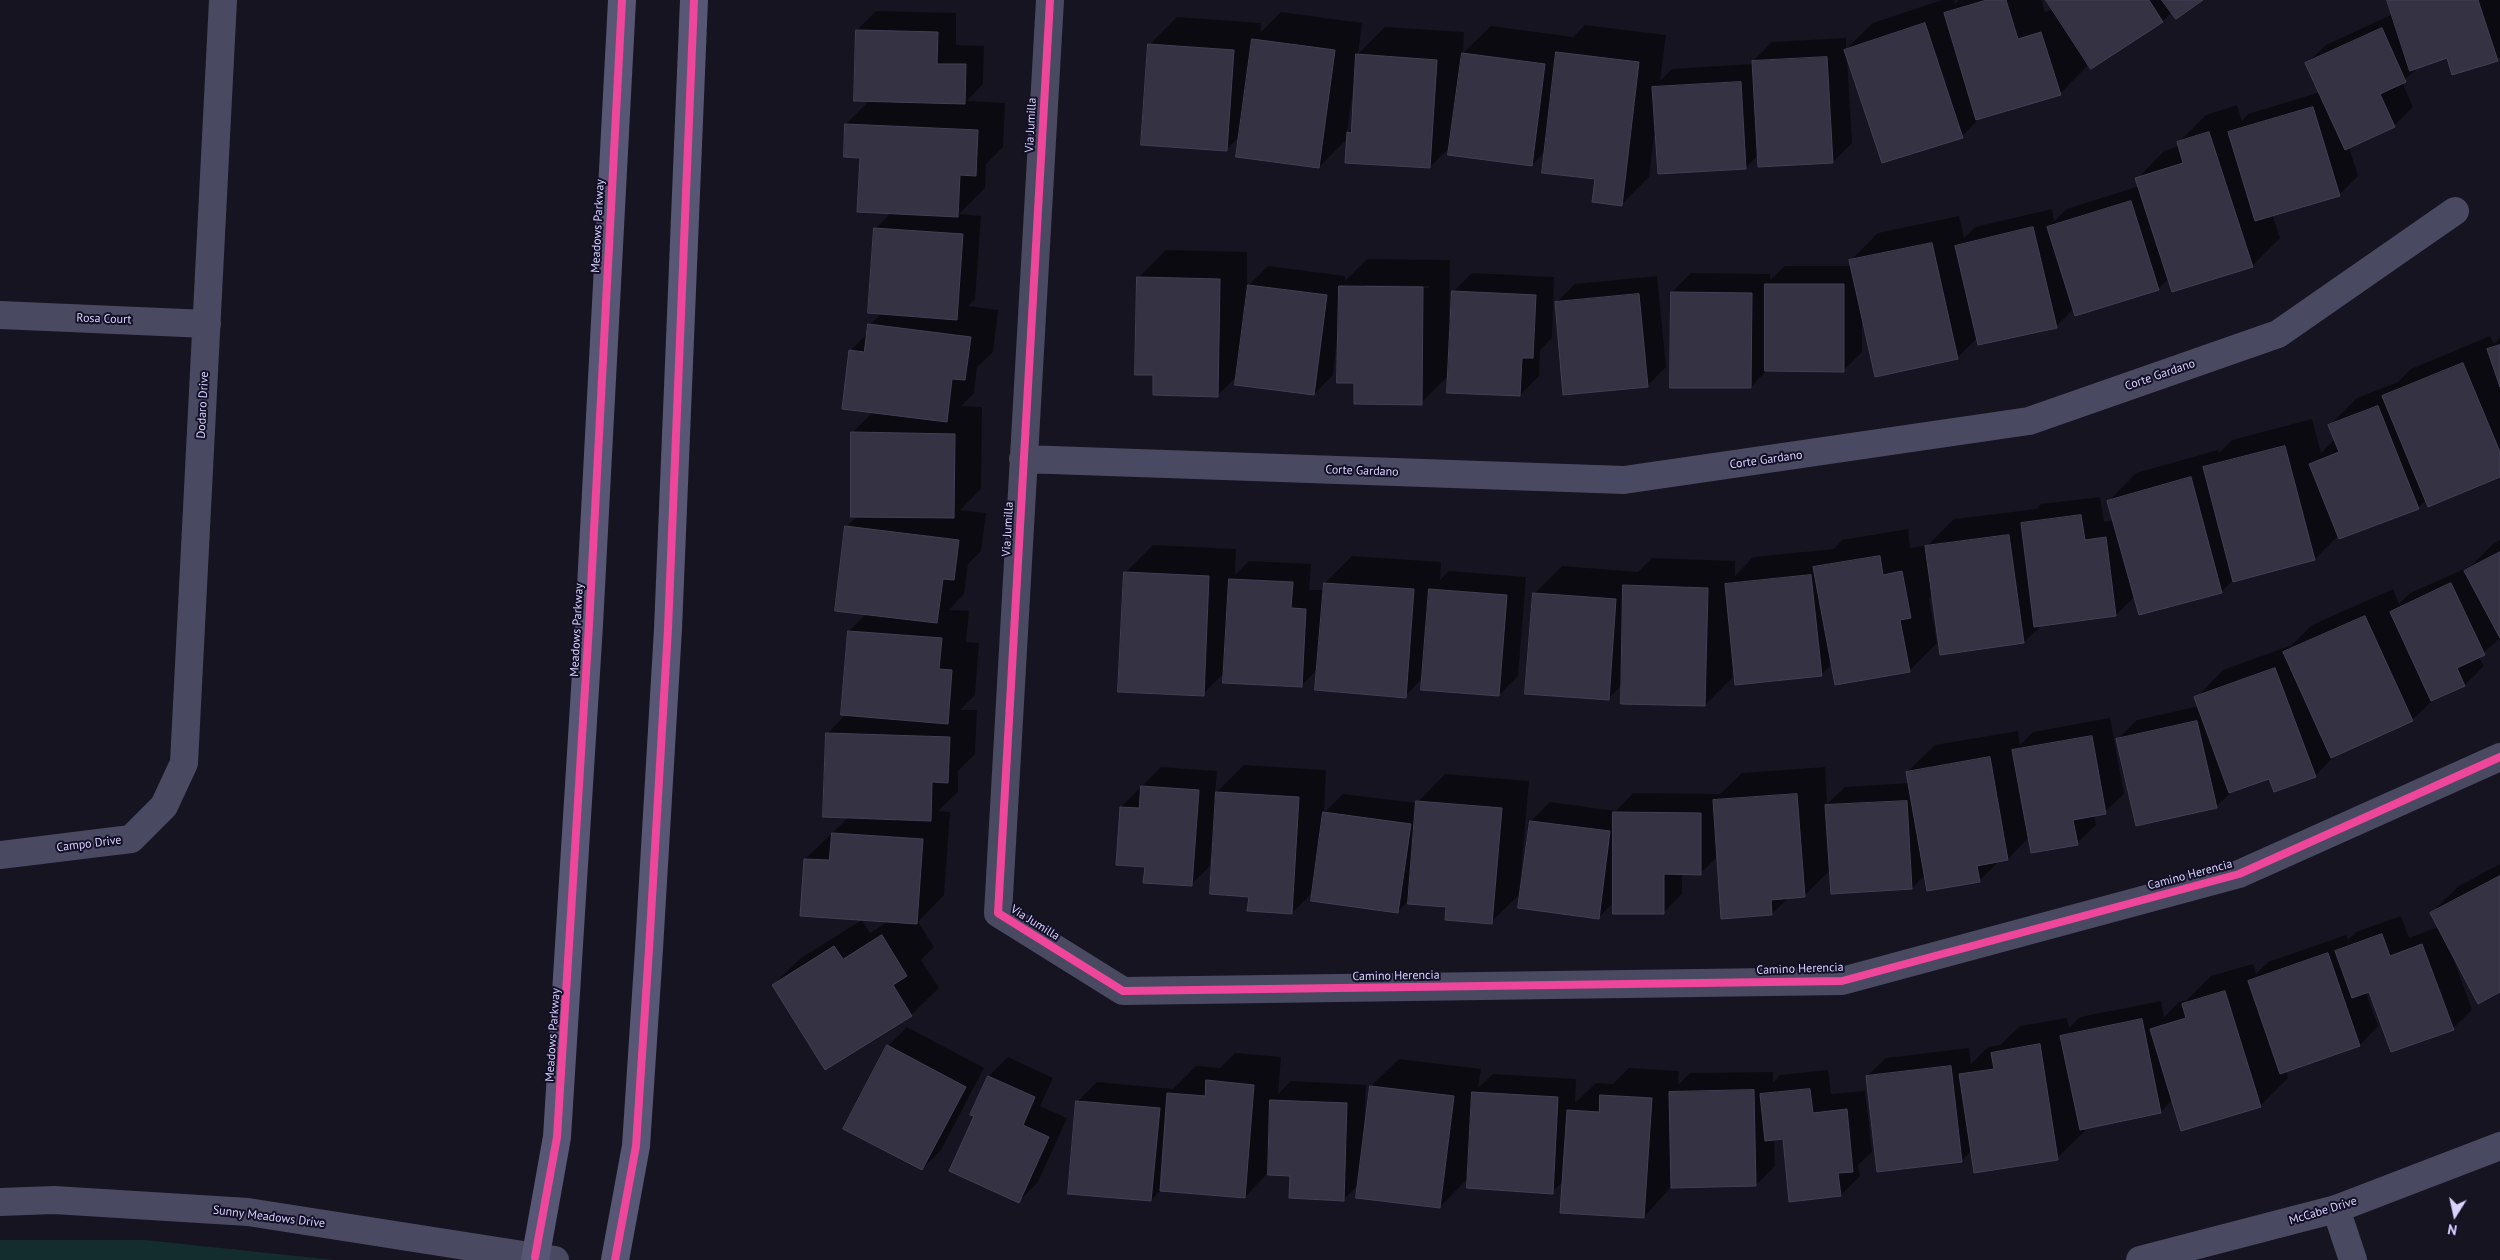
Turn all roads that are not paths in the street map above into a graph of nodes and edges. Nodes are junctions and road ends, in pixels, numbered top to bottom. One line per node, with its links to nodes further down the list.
1 (223, 0): 7 (street, Dodaro Drive)
2 (622, 0): 16 (main road, Meadows Parkway)
3 (694, 0): 17 (main road)
4 (1050, 0): 8 (street, Via Jumilla)
5 (2455, 211): 8 (street, Corte Gardano)
6 (0, 315): 7 (street, Rosa Court)
7 (208, 324): 10 (street, Dodaro Drive)
8 (1023, 459): 12 (street, Via Jumilla)
9 (2500, 757): 12 (street, Camino Herencia)
10 (164, 806): 11 (street, Campo Drive)
11 (0, 854)
12 (1123, 991)
13 (2500, 1146): 15 (street, McCabe Drive)
14 (0, 1202): 16 (street, Sunny Meadows Drive)
15 (2336, 1209): 18 (street, McCabe Drive); 19 (street)
16 (542, 1259)
17 (615, 1260)
18 (2140, 1260)
19 (2353, 1260)

